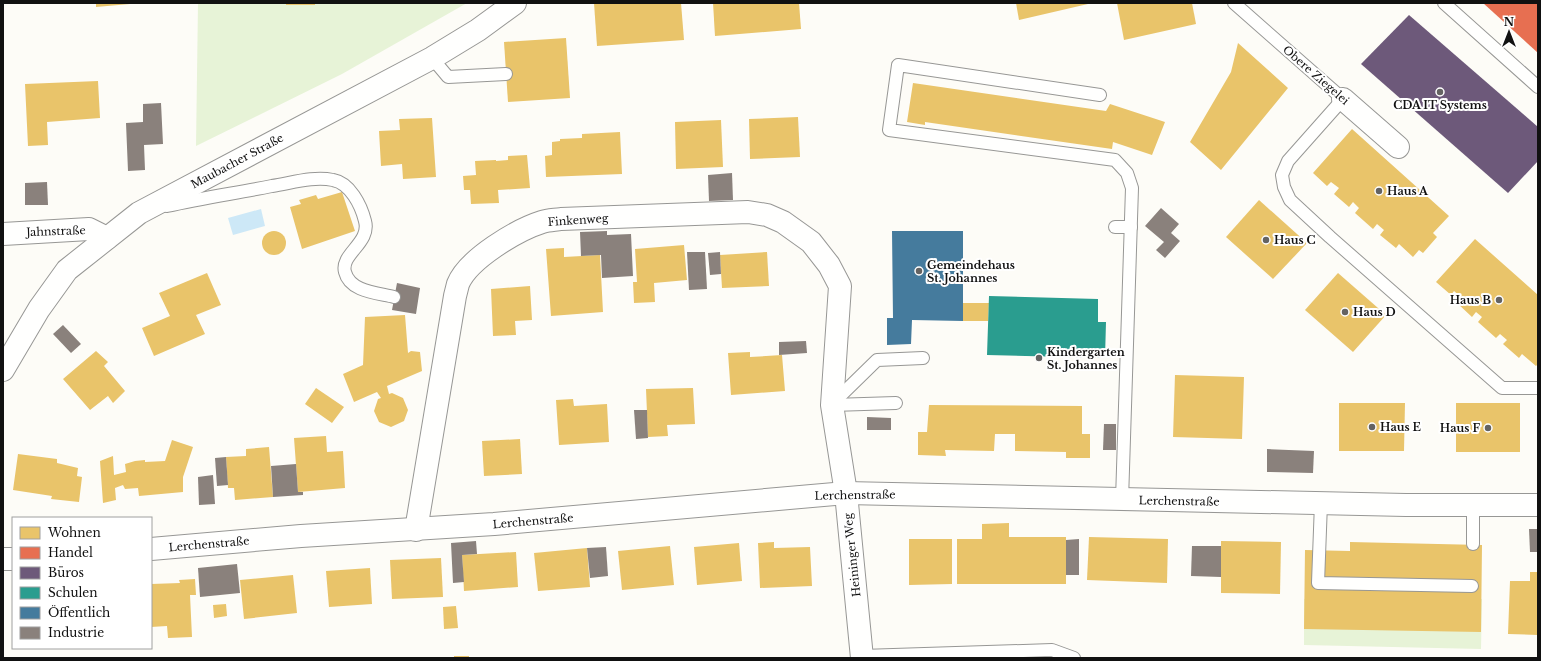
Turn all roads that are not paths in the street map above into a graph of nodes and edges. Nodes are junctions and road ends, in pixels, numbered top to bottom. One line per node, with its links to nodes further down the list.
1 (515, 3): 4 (street, Maubacher Straße)
2 (1234, 3): 8 (lane, Obere Ziegelei)
3 (1445, 3): 6 (lane)
4 (432, 58): 5 (lane); 10 (street, Maubacher Straße)
5 (506, 74)
6 (1538, 87)
7 (1100, 95): 12 (lane)
8 (1343, 99): 9 (street, Obere Ziegelei); 19 (lane)
9 (1398, 147)
10 (139, 213): 14 (street, Maubacher Straße); 16 (lane)
11 (1115, 227): 12 (lane)
12 (1131, 227): 23 (lane)
13 (3, 234): 14 (street, Jahnstraße)
14 (107, 238): 18 (street, Maubacher Straße)
15 (840, 286): 21 (street, Heininger Weg); 27 (street, Finkenweg)
16 (394, 296)
17 (923, 358): 21 (lane)
18 (3, 370)
19 (1538, 388)
20 (896, 403): 21 (lane)
21 (832, 405): 22 (street, Heininger Weg)
22 (846, 493): 23 (street, Lerchenstraße); 27 (street, Lerchenstraße); 31 (street, Heininger Weg)
23 (1122, 500): 24 (street, Lerchenstraße)
24 (1321, 503): 26 (street, Lerchenstraße); 30 (lane)
25 (1538, 505): 26 (street, Lerchenstraße)
26 (1473, 506): 28 (lane)
27 (416, 530): 29 (street, Lerchenstraße)
28 (1473, 544)
29 (152, 549)
30 (1472, 586)
31 (862, 657): 32 (lane)
32 (1074, 658)

